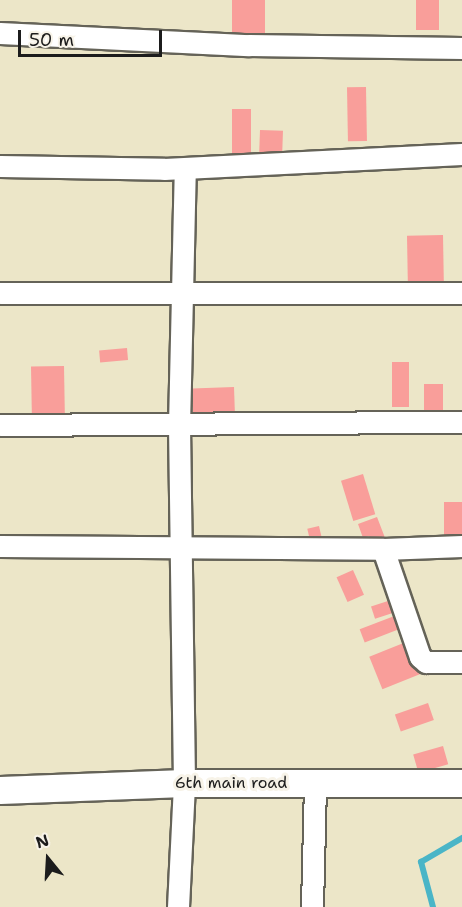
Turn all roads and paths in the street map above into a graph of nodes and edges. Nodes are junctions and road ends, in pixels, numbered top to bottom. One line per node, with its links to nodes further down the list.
1 (0, 33): 2 (street)
2 (462, 48)
3 (462, 154): 5 (street)
4 (0, 166): 5 (street)
5 (185, 169): 8 (street)
6 (0, 293): 8 (street)
7 (462, 293): 8 (street)
8 (182, 294): 11 (street)
9 (462, 423): 11 (street)
10 (0, 425): 11 (street)
11 (179, 426): 12 (street)
12 (181, 545): 13 (street); 15 (street); 17 (street)
13 (0, 546)
14 (462, 546): 15 (street)
15 (383, 549): 16 (street)
16 (462, 662)
17 (184, 783): 18 (street, 6th main road); 20 (street, 6th main road); 21 (street)
18 (315, 783): 19 (street, 6th main road); 22 (street)
19 (462, 783)
20 (0, 789)
21 (178, 907)
22 (312, 907)

